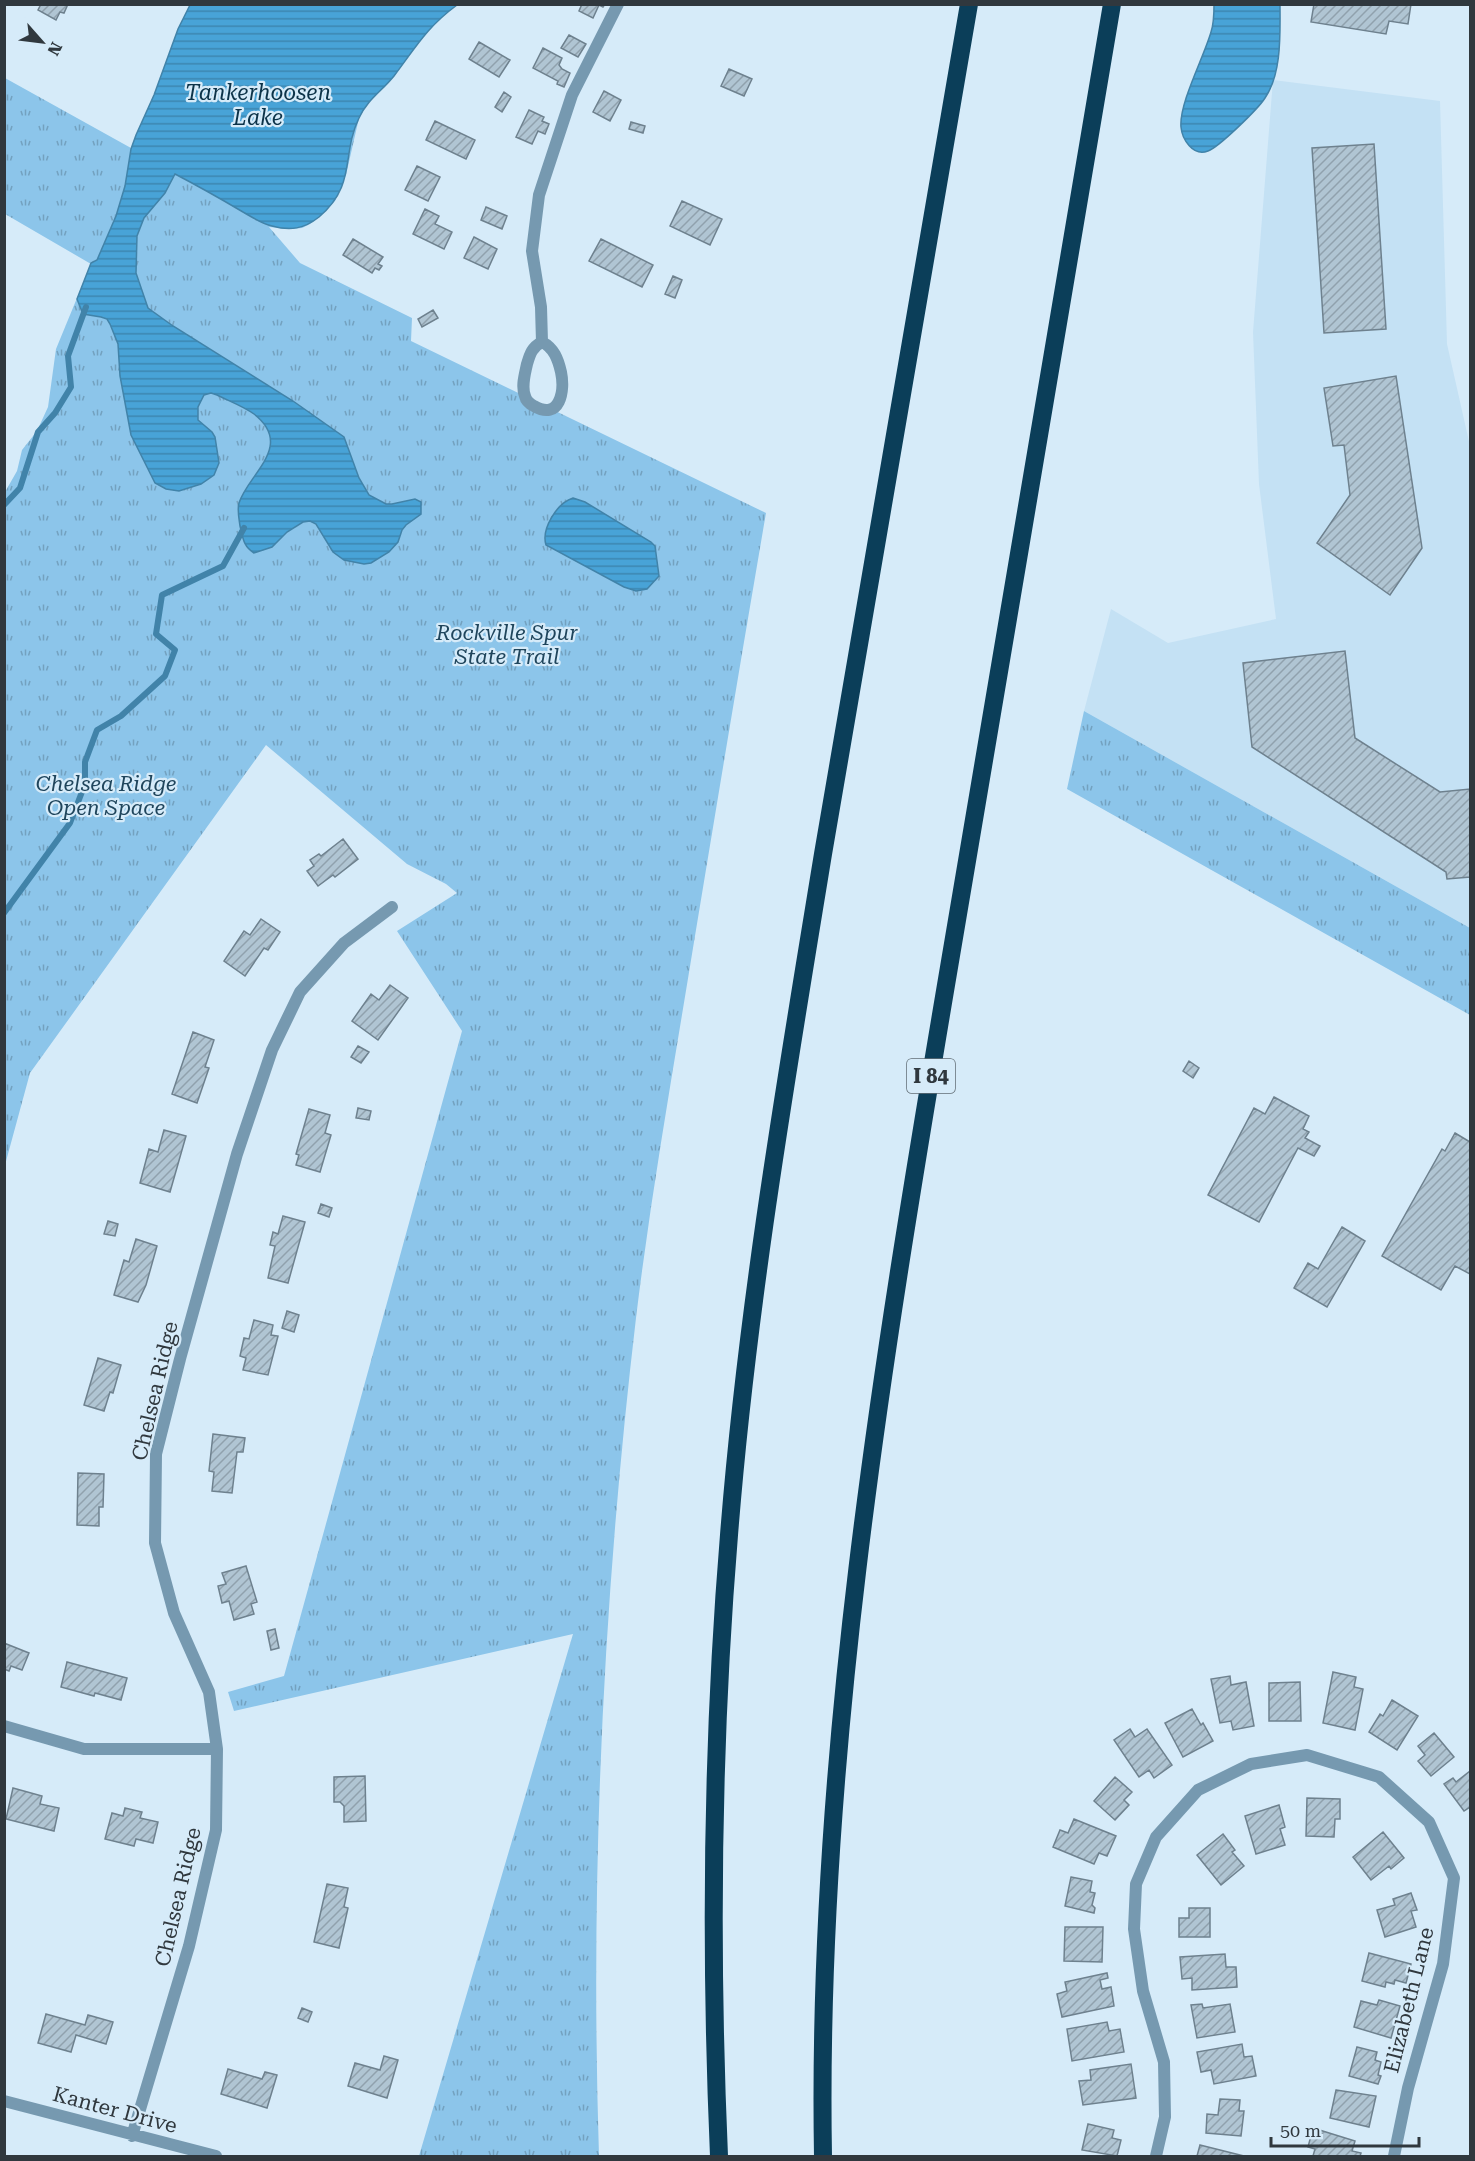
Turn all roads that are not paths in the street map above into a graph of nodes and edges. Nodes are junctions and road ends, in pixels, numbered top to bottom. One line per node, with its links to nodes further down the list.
1 (618, 4): 4 (street)
2 (969, 4): 11 (highway)
3 (1112, 4): 12 (highway, I 84)
4 (542, 342): 4 (street)
5 (392, 908): 7 (street, Chelsea Ridge)
6 (4, 1725): 7 (street)
7 (217, 1749): 9 (street, Chelsea Ridge)
8 (4, 2101): 9 (street, Kanter Drive)
9 (132, 2136): 10 (street, Kanter Drive)
10 (216, 2157)
11 (719, 2157)
12 (823, 2157)
13 (1156, 2157): 14 (street, Elizabeth Lane)
14 (1394, 2157)

